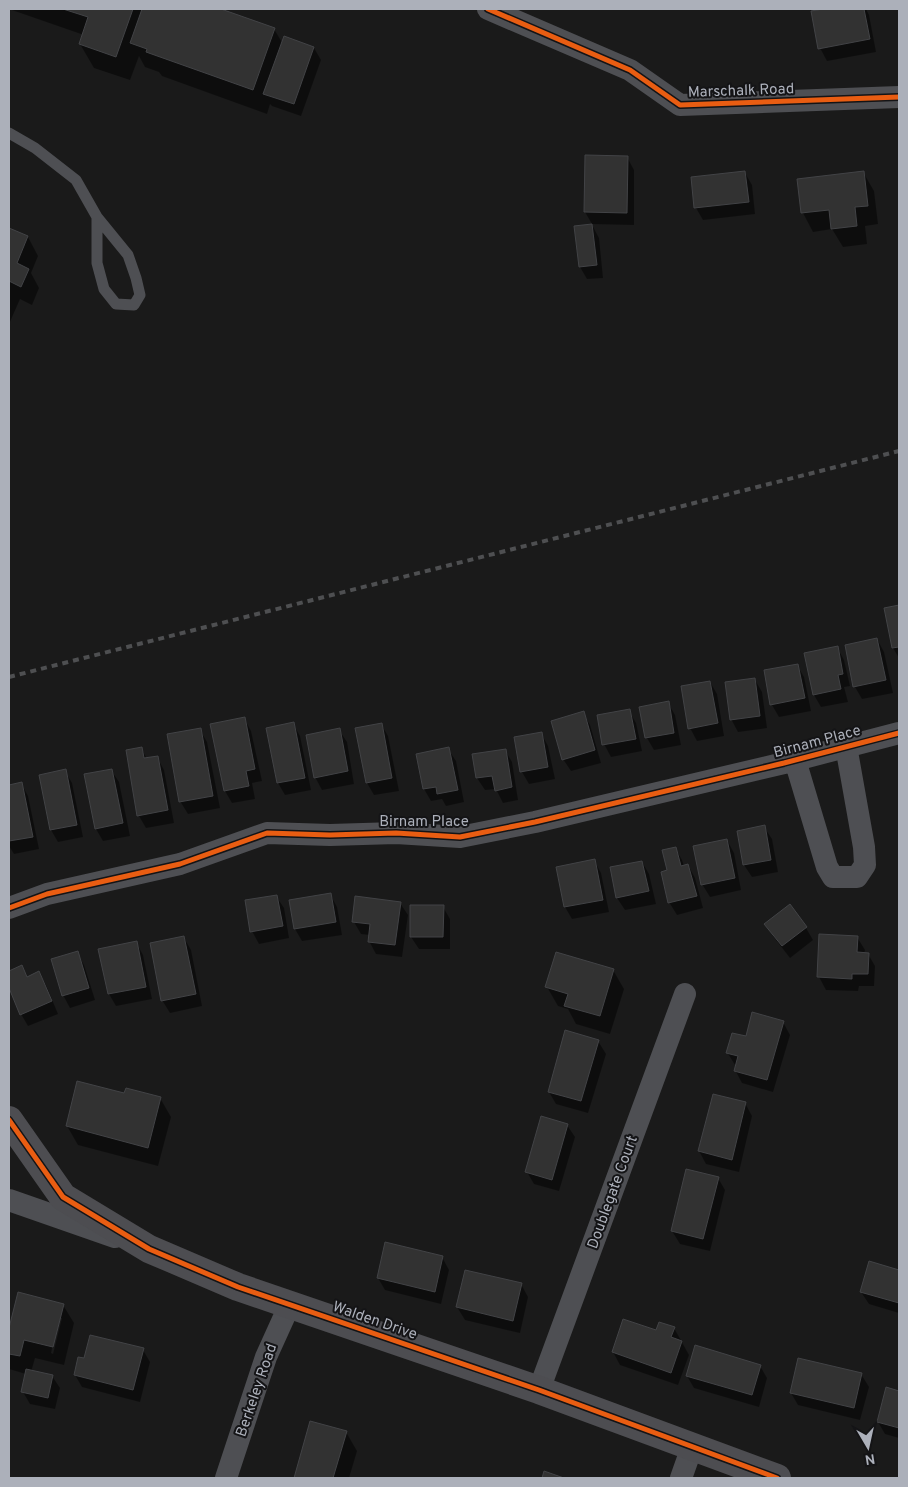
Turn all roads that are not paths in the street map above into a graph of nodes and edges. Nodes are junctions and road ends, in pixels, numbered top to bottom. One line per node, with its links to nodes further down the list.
1 (488, 9): 2 (street, Marschalk Road)
2 (899, 97)
3 (9, 133): 4 (lane)
4 (97, 217): 4 (lane)
5 (899, 733): 6 (street, Birnam Place)
6 (846, 746): 7 (street, Birnam Place); 7 (street)
7 (795, 760): 8 (street, Birnam Place)
8 (9, 908)
9 (685, 994): 14 (street, Doublegate Court)
10 (9, 1120): 12 (street, Walden Drive)
11 (9, 1200): 12 (street, Walden Drive)
12 (149, 1249): 13 (street, Walden Drive)
13 (290, 1304): 14 (street, Walden Drive); 16 (street, Berkeley Road)
14 (539, 1390): 15 (street, Walden Drive)
15 (692, 1447): 17 (street); 18 (street, Walden Drive)
16 (226, 1478)
17 (681, 1478)
18 (777, 1478)

